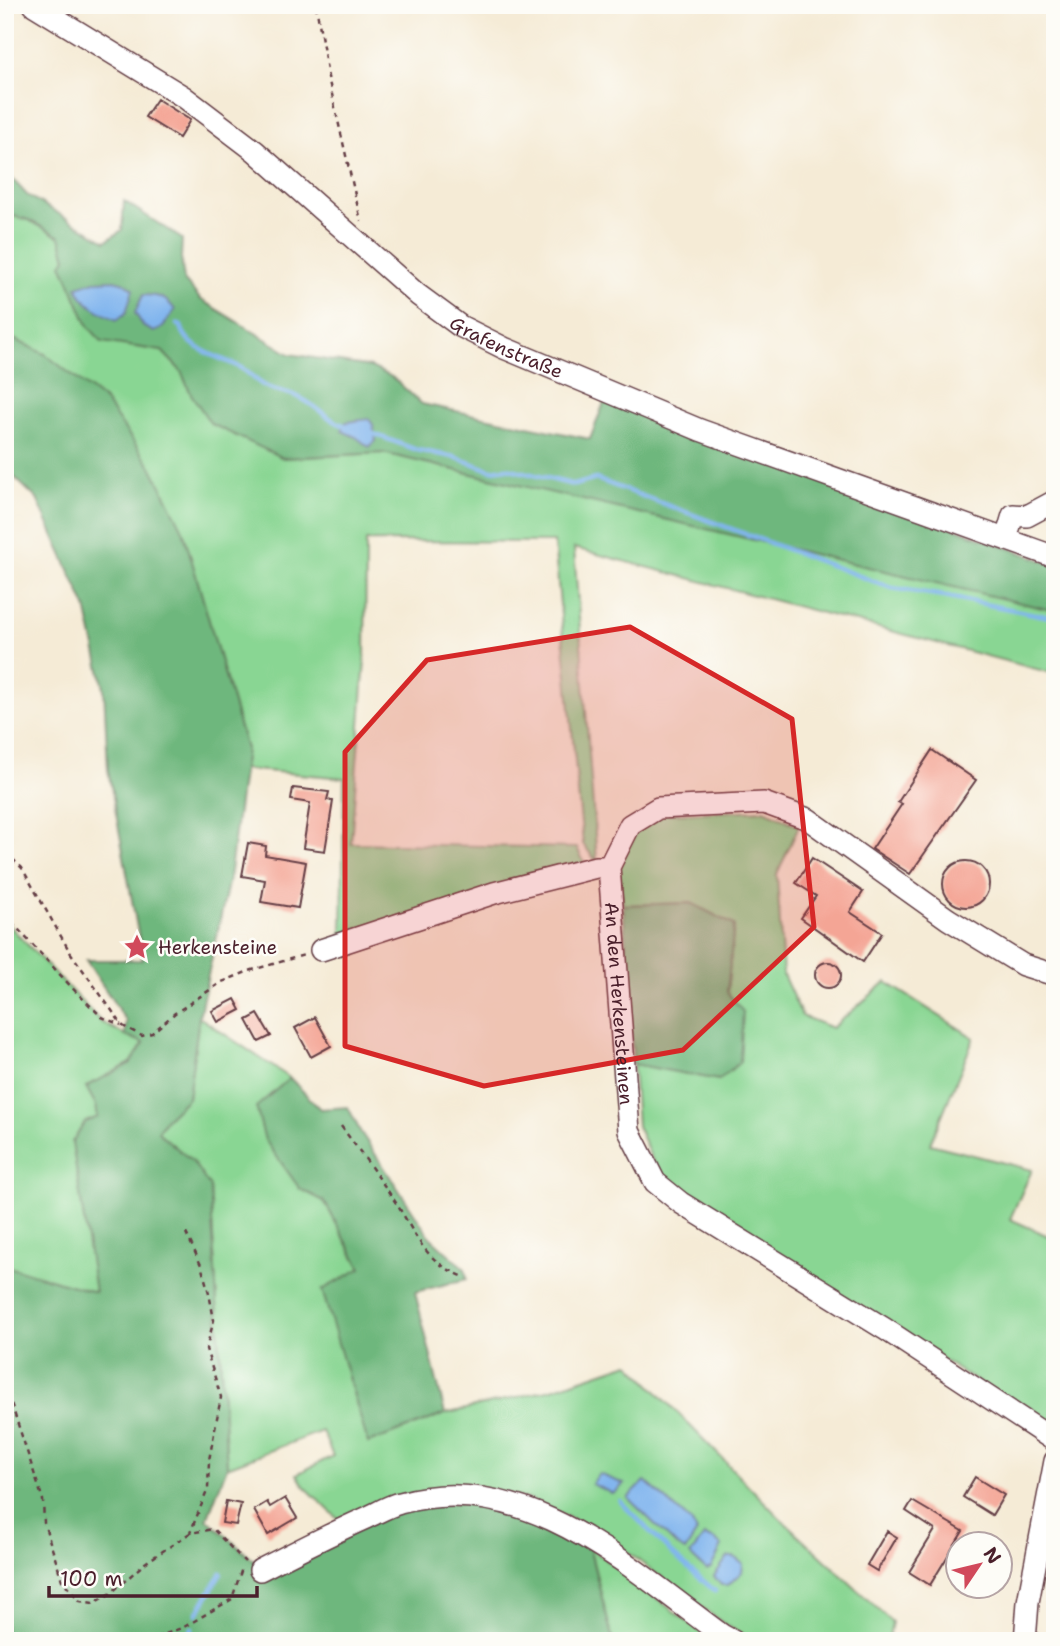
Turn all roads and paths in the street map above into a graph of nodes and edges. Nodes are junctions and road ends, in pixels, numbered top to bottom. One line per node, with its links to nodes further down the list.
1 (34, 5): 3 (street, Grafenstraße)
2 (316, 5): 3 (path)
3 (365, 247): 5 (street, Grafenstraße)
4 (1055, 501): 5 (street)
5 (1006, 539): 6 (street, Grafenstraße)
6 (1055, 557)
7 (5, 852): 12 (path)
8 (609, 867): 10 (street); 11 (street); 17 (street, An den Herkensteinen)
9 (5, 915): 12 (path)
10 (321, 950): 12 (path)
11 (1055, 975)
12 (123, 1026)
13 (341, 1126): 15 (path)
14 (186, 1233): 19 (path)
15 (462, 1276)
16 (5, 1385): 19 (path)
17 (1055, 1441)
18 (1055, 1461): 25 (street)
19 (190, 1533): 20 (path)
20 (252, 1566): 23 (path); 24 (street)
21 (5, 1635): 22 (path)
22 (29, 1641)
23 (147, 1641)
24 (733, 1641)
25 (1025, 1641)

